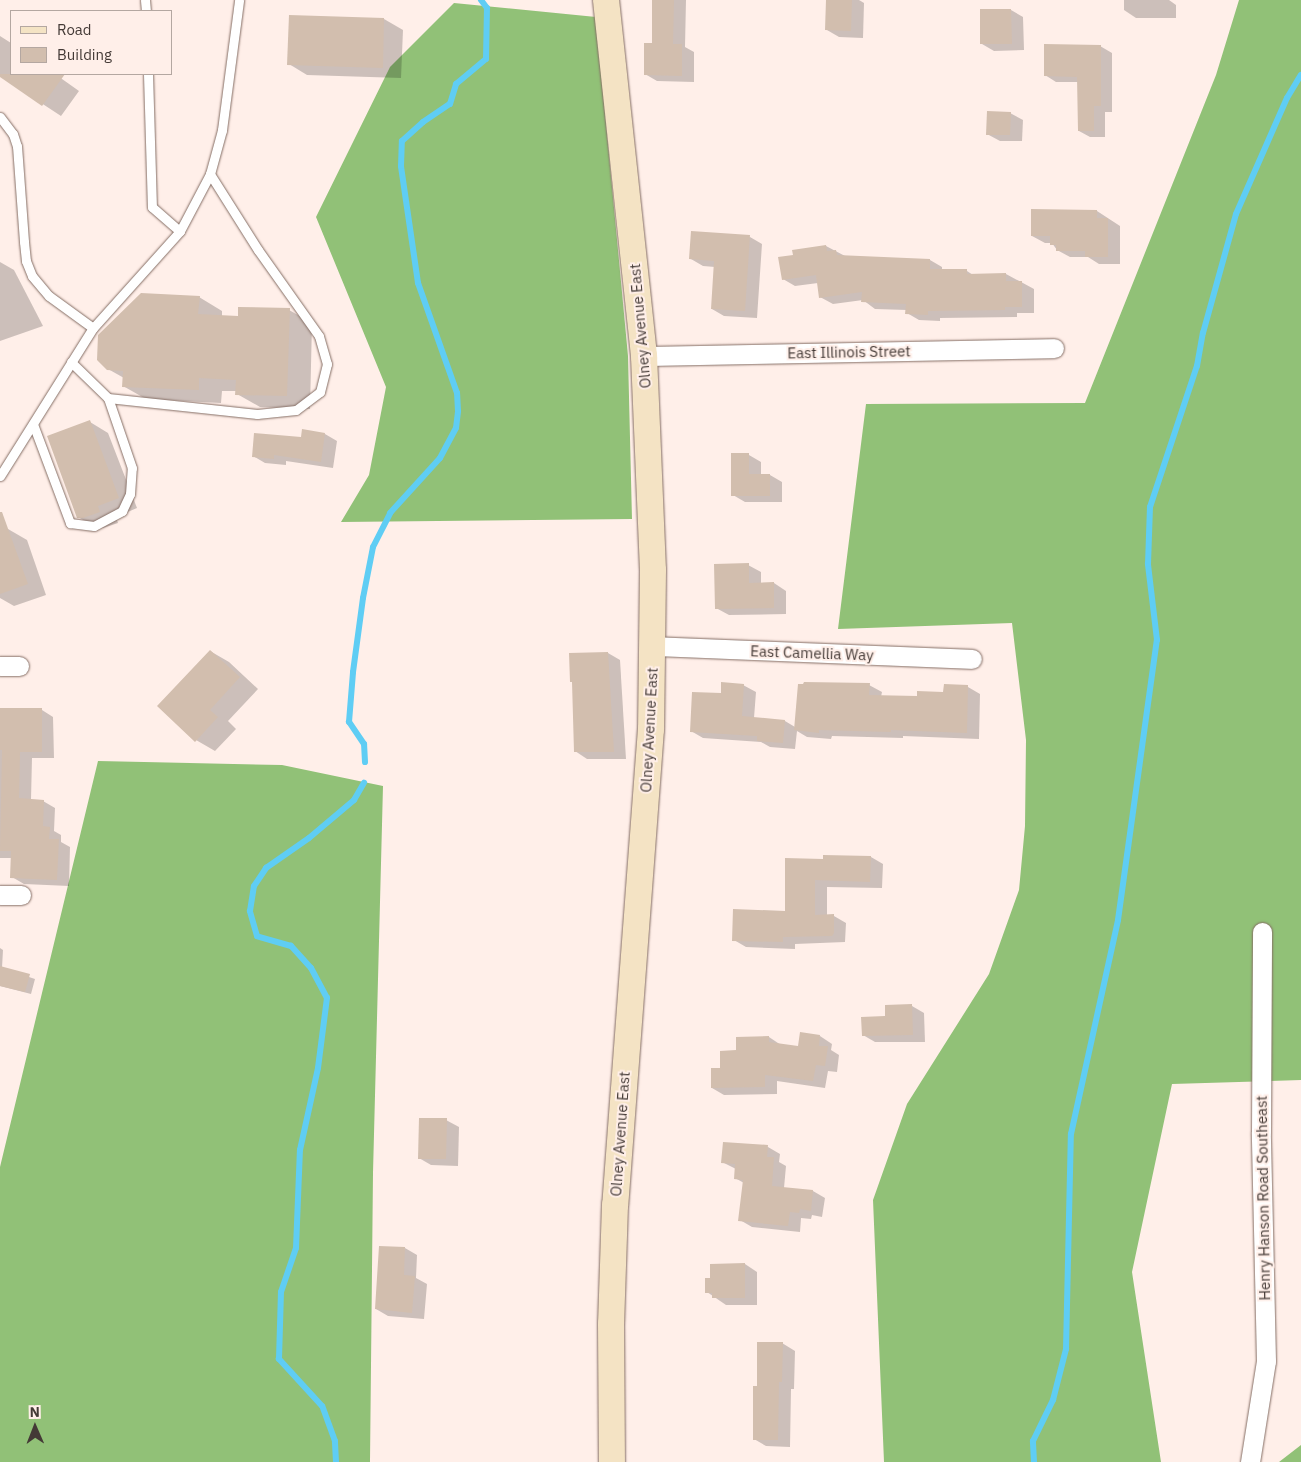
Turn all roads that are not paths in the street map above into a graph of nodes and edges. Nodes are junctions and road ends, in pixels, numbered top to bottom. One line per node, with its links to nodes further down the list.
1 (239, 0): 5 (lane)
2 (606, 0): 9 (main road, Olney Avenue East)
3 (148, 75): 6 (lane)
4 (0, 117): 7 (lane)
5 (210, 174): 6 (lane); 11 (lane)
6 (180, 230): 7 (lane)
7 (92, 328): 10 (lane)
8 (1054, 348): 9 (street, East Illinois Street)
9 (644, 356): 14 (main road, Olney Avenue East)
10 (71, 362): 11 (lane); 12 (lane)
11 (108, 398): 12 (lane)
12 (32, 424): 13 (lane)
13 (0, 476)
14 (653, 646): 15 (street, East Camellia Way); 21 (main road, Olney Avenue East)
15 (972, 659)
16 (0, 666): 17 (street)
17 (19, 666)
18 (0, 895): 19 (street)
19 (21, 895)
20 (1262, 932): 22 (street, Henry Hanson Road Southeast)
21 (612, 1462)
22 (1250, 1462)

